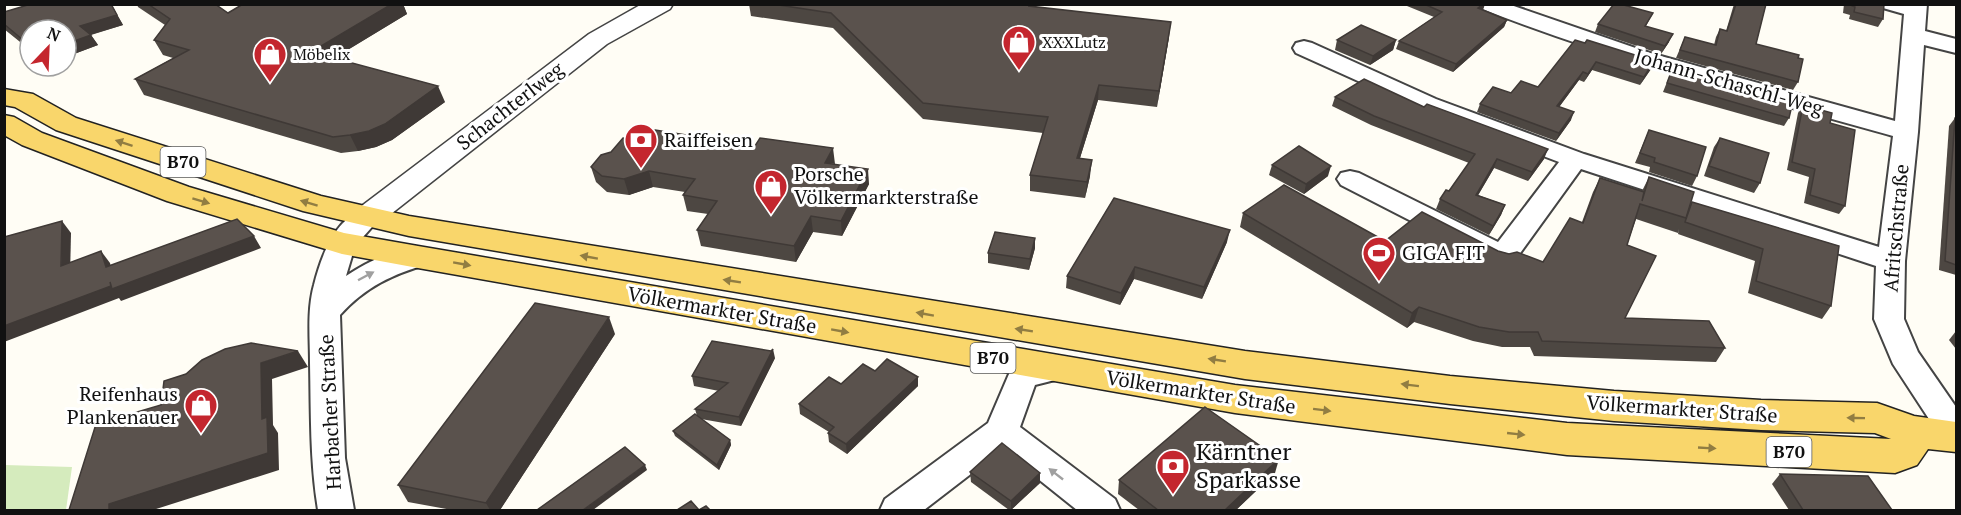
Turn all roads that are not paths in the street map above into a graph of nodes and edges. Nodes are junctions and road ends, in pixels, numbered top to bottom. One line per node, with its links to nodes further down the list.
1 (661, 4): 11 (street, Schachterlweg)
2 (1486, 4): 8 (street, Johann-Schaschl-Weg)
3 (1909, 14): 4 (street); 8 (street, Afritschstraße)
4 (1956, 46)
5 (1304, 48): 9 (street)
6 (4, 98): 11 (main road, Völkermarkter Straße / B70, one-way to 6)
7 (4, 123): 11 (main road, Völkermarkter Straße / B70, one-way to 11)
8 (1906, 132): 13 (street, Afritschstraße)
9 (1575, 159): 10 (street); 13 (street)
10 (1350, 179)
11 (354, 230): 12 (main road, Völkermarkter Straße / B70); 14 (street, Harbacher Straße); 16 (main road, Völkermarkter Straße / B70, one-way to 11)
12 (418, 257): 14 (street, Harbacher Straße, one-way to 12); 15 (main road, Völkermarkter Straße / B70, one-way to 15)
13 (1891, 261): 20 (street, Afritschstraße)
14 (325, 312): 21 (street, Harbacher Straße)
15 (1056, 369): 17 (main road, Völkermarkter Straße / B70, one-way to 17); 18 (street)
16 (1450, 390): 17 (main road); 19 (main road, Völkermarkter Straße / B70, one-way to 16)
17 (1458, 427): 19 (main road, Völkermarkter Straße / B70, one-way to 19)
18 (1002, 431): 22 (street); 23 (street, one-way to 18)
19 (1912, 431): 20 (main road, Völkermarkter Straße / B70)
20 (1956, 435)
21 (336, 510)
22 (898, 510)
23 (1102, 510)

